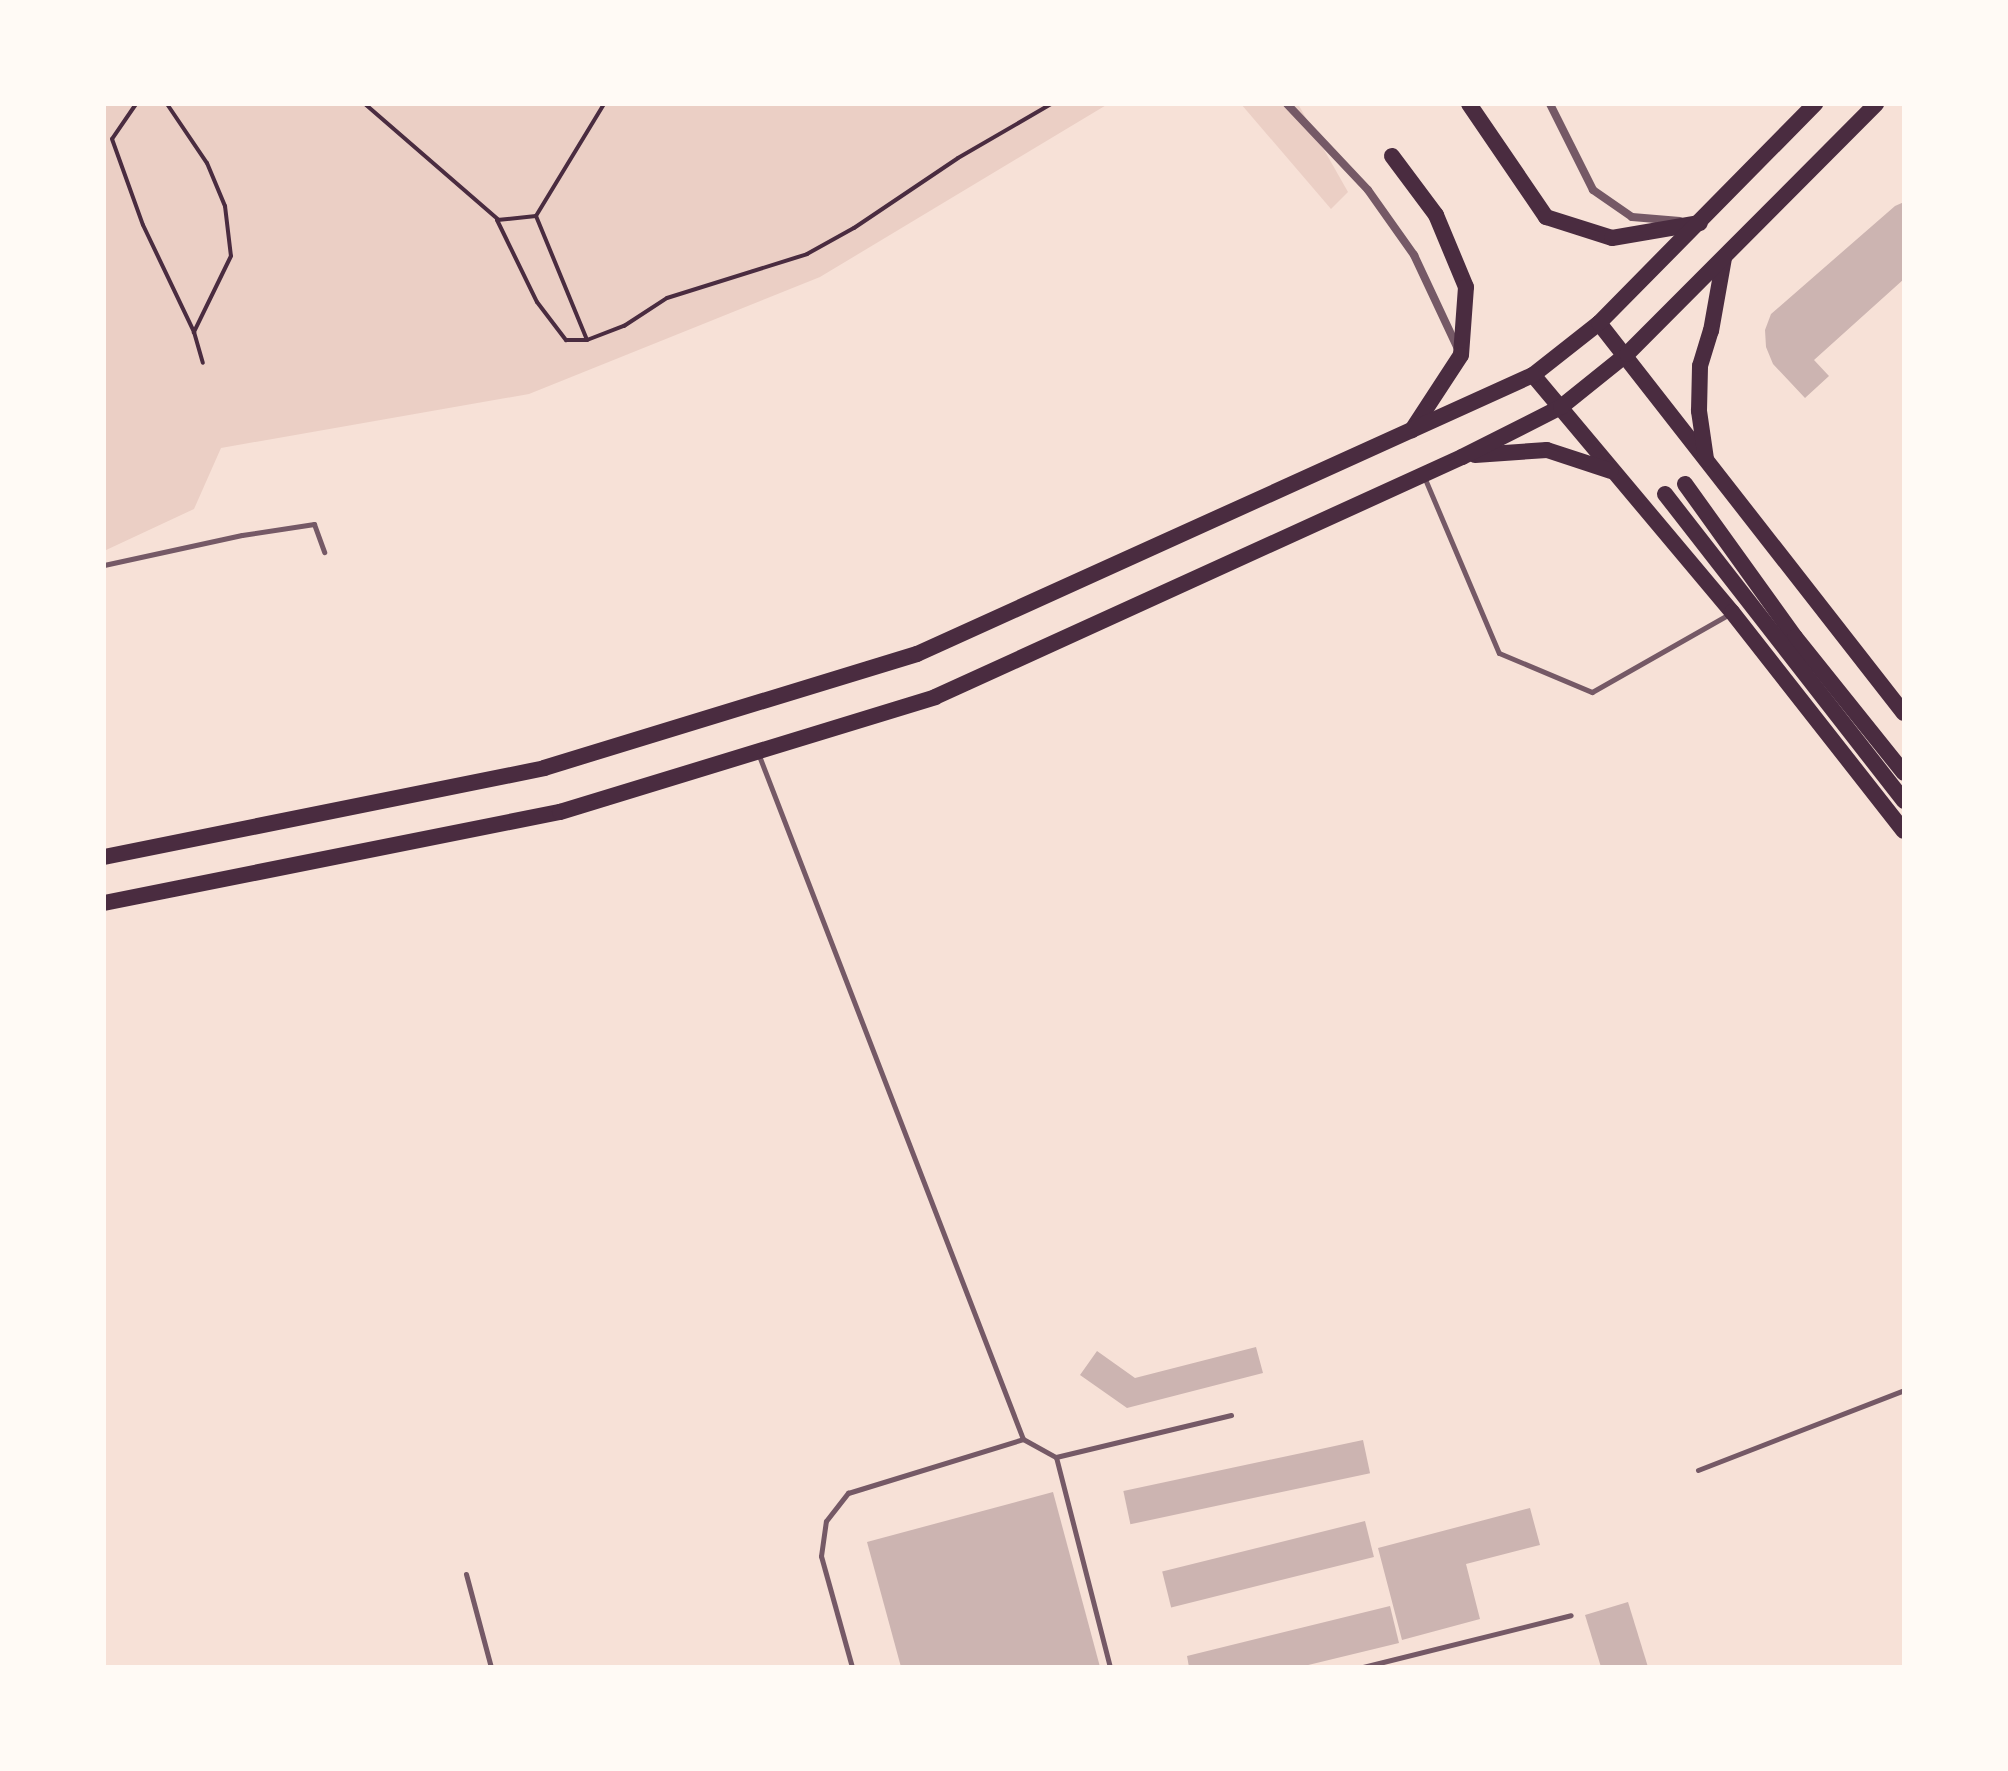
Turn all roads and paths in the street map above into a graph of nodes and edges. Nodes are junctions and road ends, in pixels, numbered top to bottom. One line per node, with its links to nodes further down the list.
1 (136, 104): 17 (path)
2 (167, 104): 17 (path)
3 (365, 104): 13 (path)
4 (604, 104): 12 (path)
5 (1051, 104): 18 (path)
6 (1287, 104): 20 (street)
7 (1469, 104): 14 (main road)
8 (1550, 104): 14 (street)
9 (1815, 104): 14 (main road)
10 (1876, 104): 15 (main road)
11 (1392, 156): 20 (main road)
12 (536, 216): 13 (path); 18 (path)
13 (497, 220): 18 (path)
14 (1700, 223): 16 (main road)
15 (1724, 257): 19 (main road); 26 (main road)
16 (1599, 323): 19 (main road); 22 (main road)
17 (194, 332): 21 (path)
18 (587, 340)
19 (1627, 354): 23 (main road); 26 (main road)
20 (1461, 355): 24 (main road)
21 (203, 363)
22 (1533, 375): 23 (main road); 24 (main road)
23 (1561, 407): 25 (main road); 27 (main road)
24 (1411, 432): 39 (main road)
25 (1462, 457): 27 (main road); 28 (main road)
26 (1707, 465): 34 (main road)
27 (1611, 471): 33 (main road)
28 (1423, 474): 33 (lane); 35 (main road)
29 (1685, 484): 36 (main road)
30 (1665, 494): 37 (main road)
31 (324, 552): 32 (lane)
32 (104, 565)
33 (1732, 612): 38 (main road)
34 (1904, 713)
35 (757, 752): 40 (main road); 43 (lane)
36 (1904, 773)
37 (1904, 801)
38 (1904, 831)
39 (104, 857)
40 (104, 903)
41 (1904, 1390): 45 (lane)
42 (1231, 1415): 44 (lane)
43 (1023, 1439): 44 (lane); 49 (lane)
44 (1056, 1457): 50 (lane)
45 (1698, 1470)
46 (466, 1574): 48 (lane)
47 (1571, 1615): 51 (lane)
48 (491, 1667)
49 (852, 1667)
50 (1110, 1667)
51 (1363, 1667)

